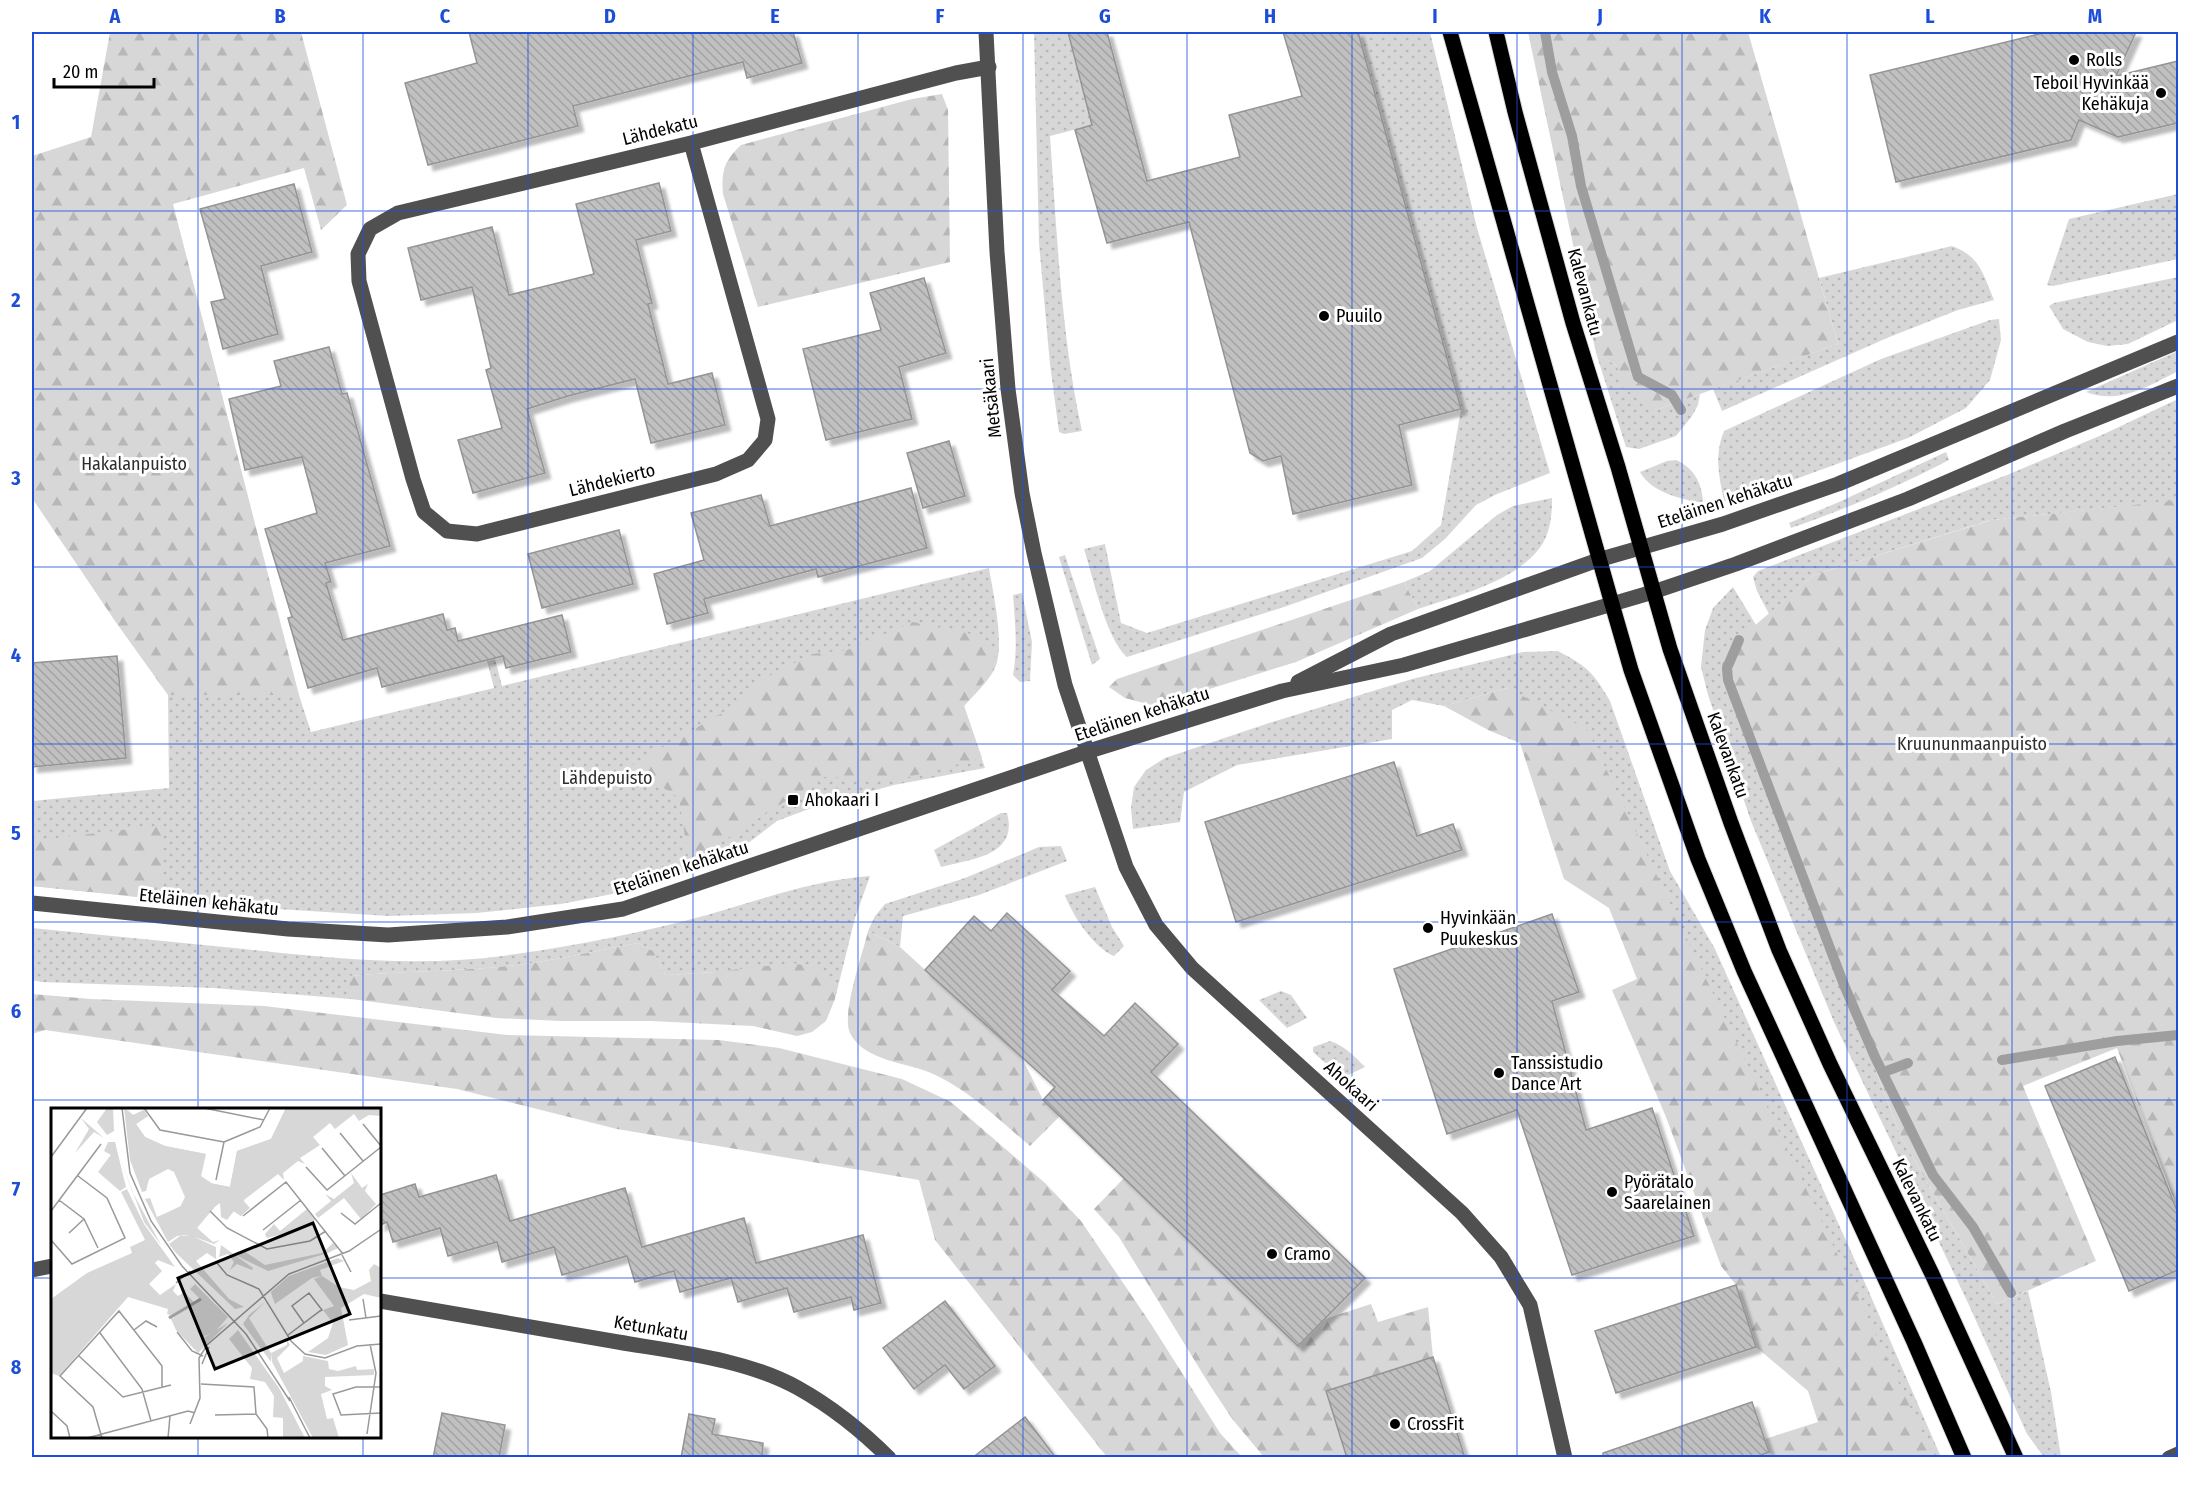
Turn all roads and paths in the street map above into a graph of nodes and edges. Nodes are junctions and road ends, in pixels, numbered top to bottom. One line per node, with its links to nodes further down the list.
1 (986, 32): 4 (street, Metsäkaari)
2 (1450, 32): 10 (main road)
3 (1496, 32): 9 (main road, Kalevankatu)
4 (989, 67): 5 (street, Lähdekatu); 14 (street, Metsäkaari)
5 (691, 143): 6 (street, Lähdekatu); 6 (street, Lähdekierto)
6 (358, 254)
7 (2178, 342): 9 (street, Eteläinen kehäkatu)
8 (2178, 386): 11 (street, Eteläinen kehäkatu)
9 (1641, 548): 10 (street, Eteläinen kehäkatu); 11 (main road, Kalevankatu)
10 (1598, 560): 12 (main road); 13 (street, Eteläinen kehäkatu)
11 (1653, 592): 12 (street, Eteläinen kehäkatu); 23 (main road, Kalevankatu)
12 (1612, 604): 13 (street, Eteläinen kehäkatu); 22 (main road)
13 (1282, 691): 14 (street, Eteläinen kehäkatu)
14 (1086, 752): 15 (street, Eteläinen kehäkatu); 21 (street, Ahokaari)
15 (32, 903)
16 (51, 1266): 17 (street)
17 (32, 1270)
18 (381, 1301): 20 (street, Ketunkatu)
19 (2178, 1454): 24 (street)
20 (889, 1458)
21 (1565, 1458)
22 (1964, 1458)
23 (2016, 1458)
24 (2169, 1458)

